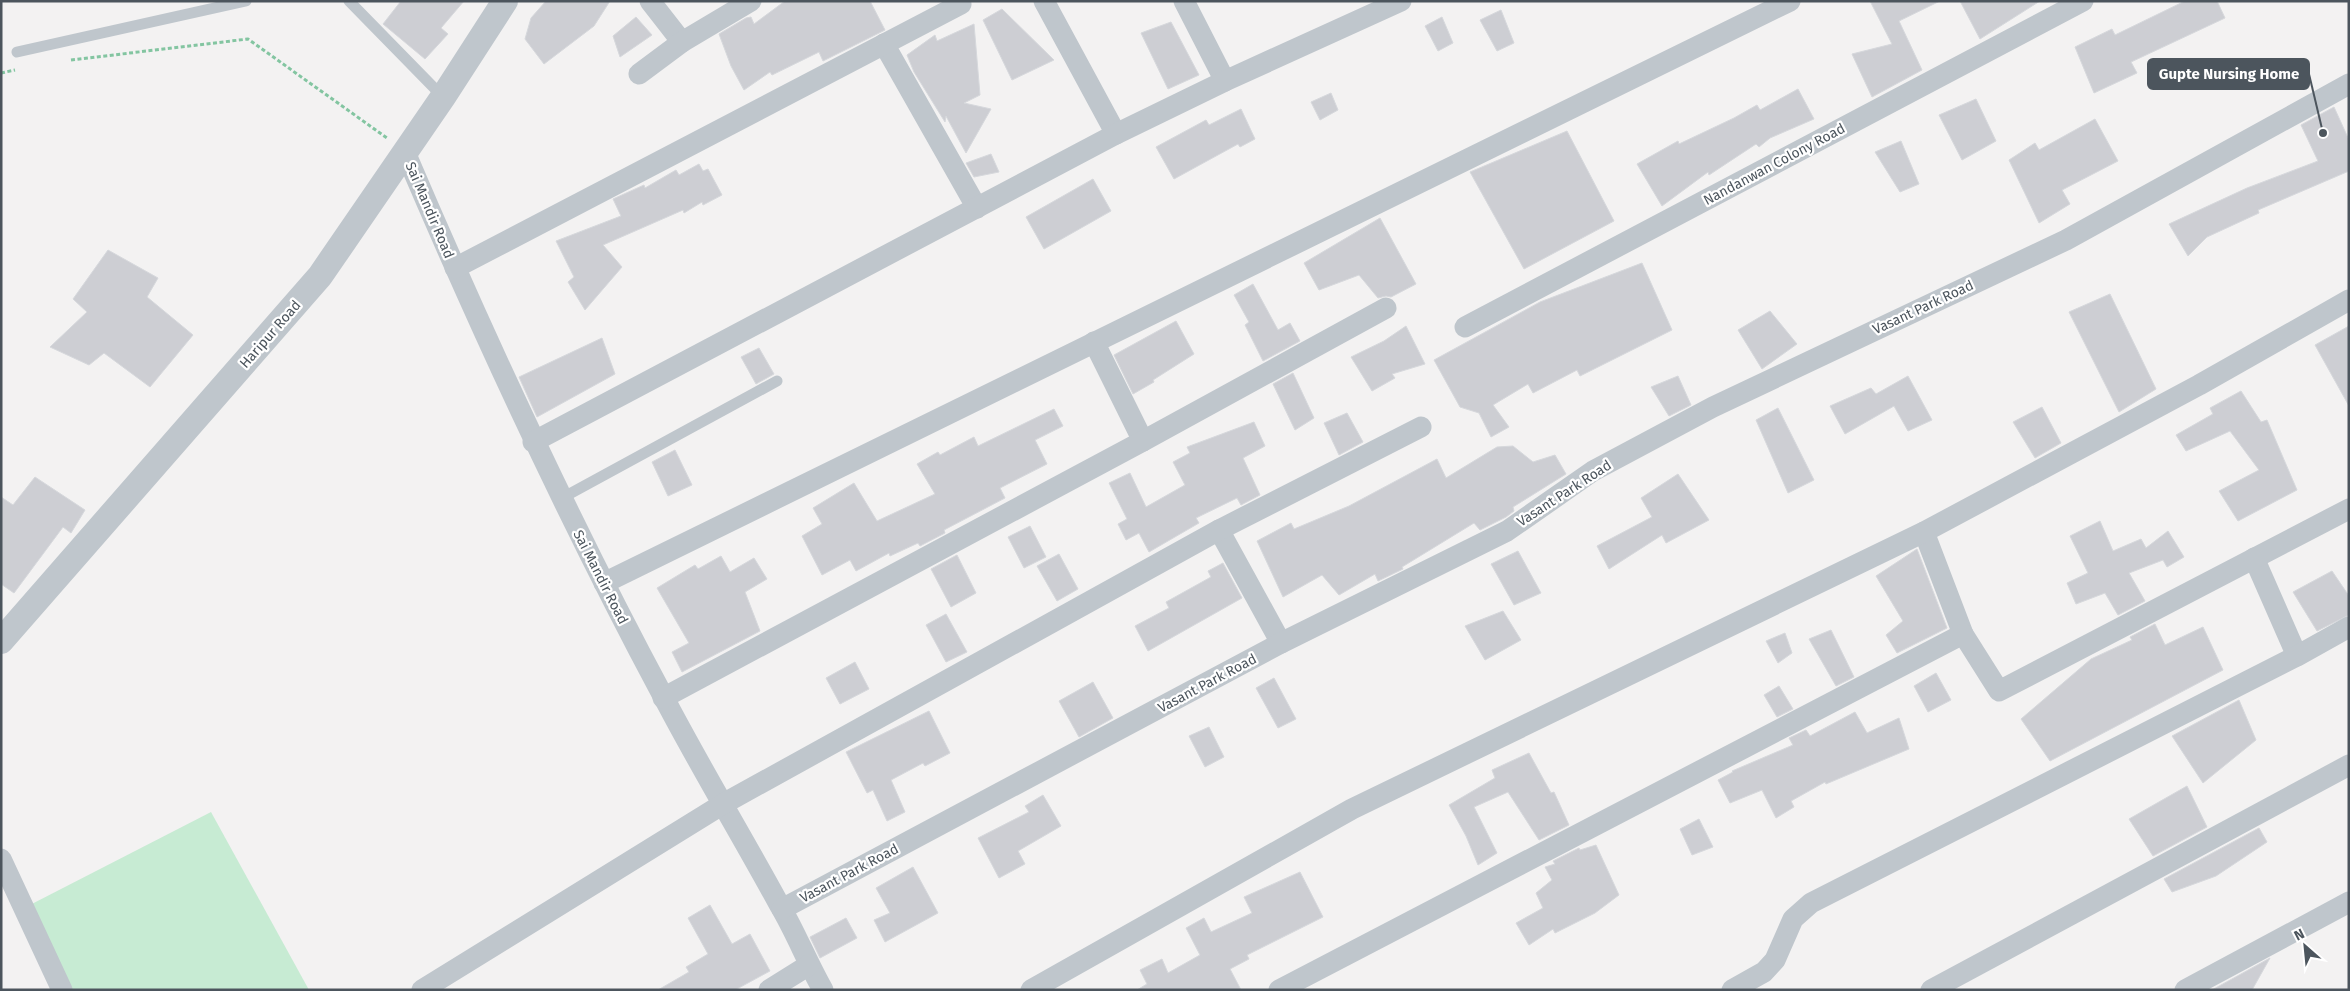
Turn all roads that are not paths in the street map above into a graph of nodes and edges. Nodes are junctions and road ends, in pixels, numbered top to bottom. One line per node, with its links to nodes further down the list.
1 (246, 1): 15 (lane)
2 (349, 1): 19 (lane)
3 (505, 1): 19 (street, Haripur Road)
4 (650, 1): 13 (street)
5 (751, 1): 13 (street)
6 (1044, 1): 20 (street)
7 (1184, 1): 17 (street)
8 (1401, 1): 12 (street)
9 (1790, 1): 27 (street)
10 (2083, 1): 26 (street, Nandanwan Colony Road)
11 (961, 4): 14 (street)
12 (1380, 6): 17 (street)
13 (682, 42): 16 (street)
14 (884, 44): 22 (street); 23 (street)
15 (17, 52)
16 (639, 74)
17 (1224, 81): 20 (street)
18 (2349, 84): 41 (street, Vasant Park Road)
19 (443, 97): 21 (street, Haripur Road)
20 (1116, 134): 22 (street)
21 (399, 146): 23 (street, Sai Mandir Road); 40 (street, Haripur Road)
22 (977, 208): 31 (street)
23 (455, 268): 31 (street, Sai Mandir Road)
24 (2349, 300): 35 (street)
25 (1386, 308): 30 (street)
26 (1465, 327)
27 (1094, 342): 30 (street); 37 (street)
28 (777, 382): 32 (lane)
29 (1420, 427): 34 (street)
30 (1143, 441): 43 (street)
31 (533, 442): 32 (street, Sai Mandir Road)
32 (562, 498): 37 (street, Sai Mandir Road)
33 (2349, 509): 36 (street)
34 (1219, 530): 41 (street); 45 (street)
35 (1924, 532): 39 (street); 54 (street)
36 (2254, 558): 39 (street); 42 (street)
37 (604, 583): 43 (street, Sai Mandir Road)
38 (2349, 627): 42 (street)
39 (1963, 634): 55 (street)
40 (1, 641)
41 (1281, 643): 48 (street, Vasant Park Road)
42 (2297, 656): 56 (street)
43 (663, 698): 45 (street, Sai Mandir Road)
44 (2349, 765): 57 (street)
45 (724, 804): 48 (street, Sai Mandir Road); 51 (street)
46 (1, 859): 50 (street)
47 (2349, 902): 58 (street)
48 (782, 909): 49 (street, Sai Mandir Road)
49 (809, 965): 52 (street); 53 (street, Sai Mandir Road)
50 (62, 990)
51 (422, 990)
52 (769, 990)
53 (823, 990)
54 (1031, 990)
55 (1279, 990)
56 (1732, 990)
57 (1931, 990)
58 (2185, 990)

